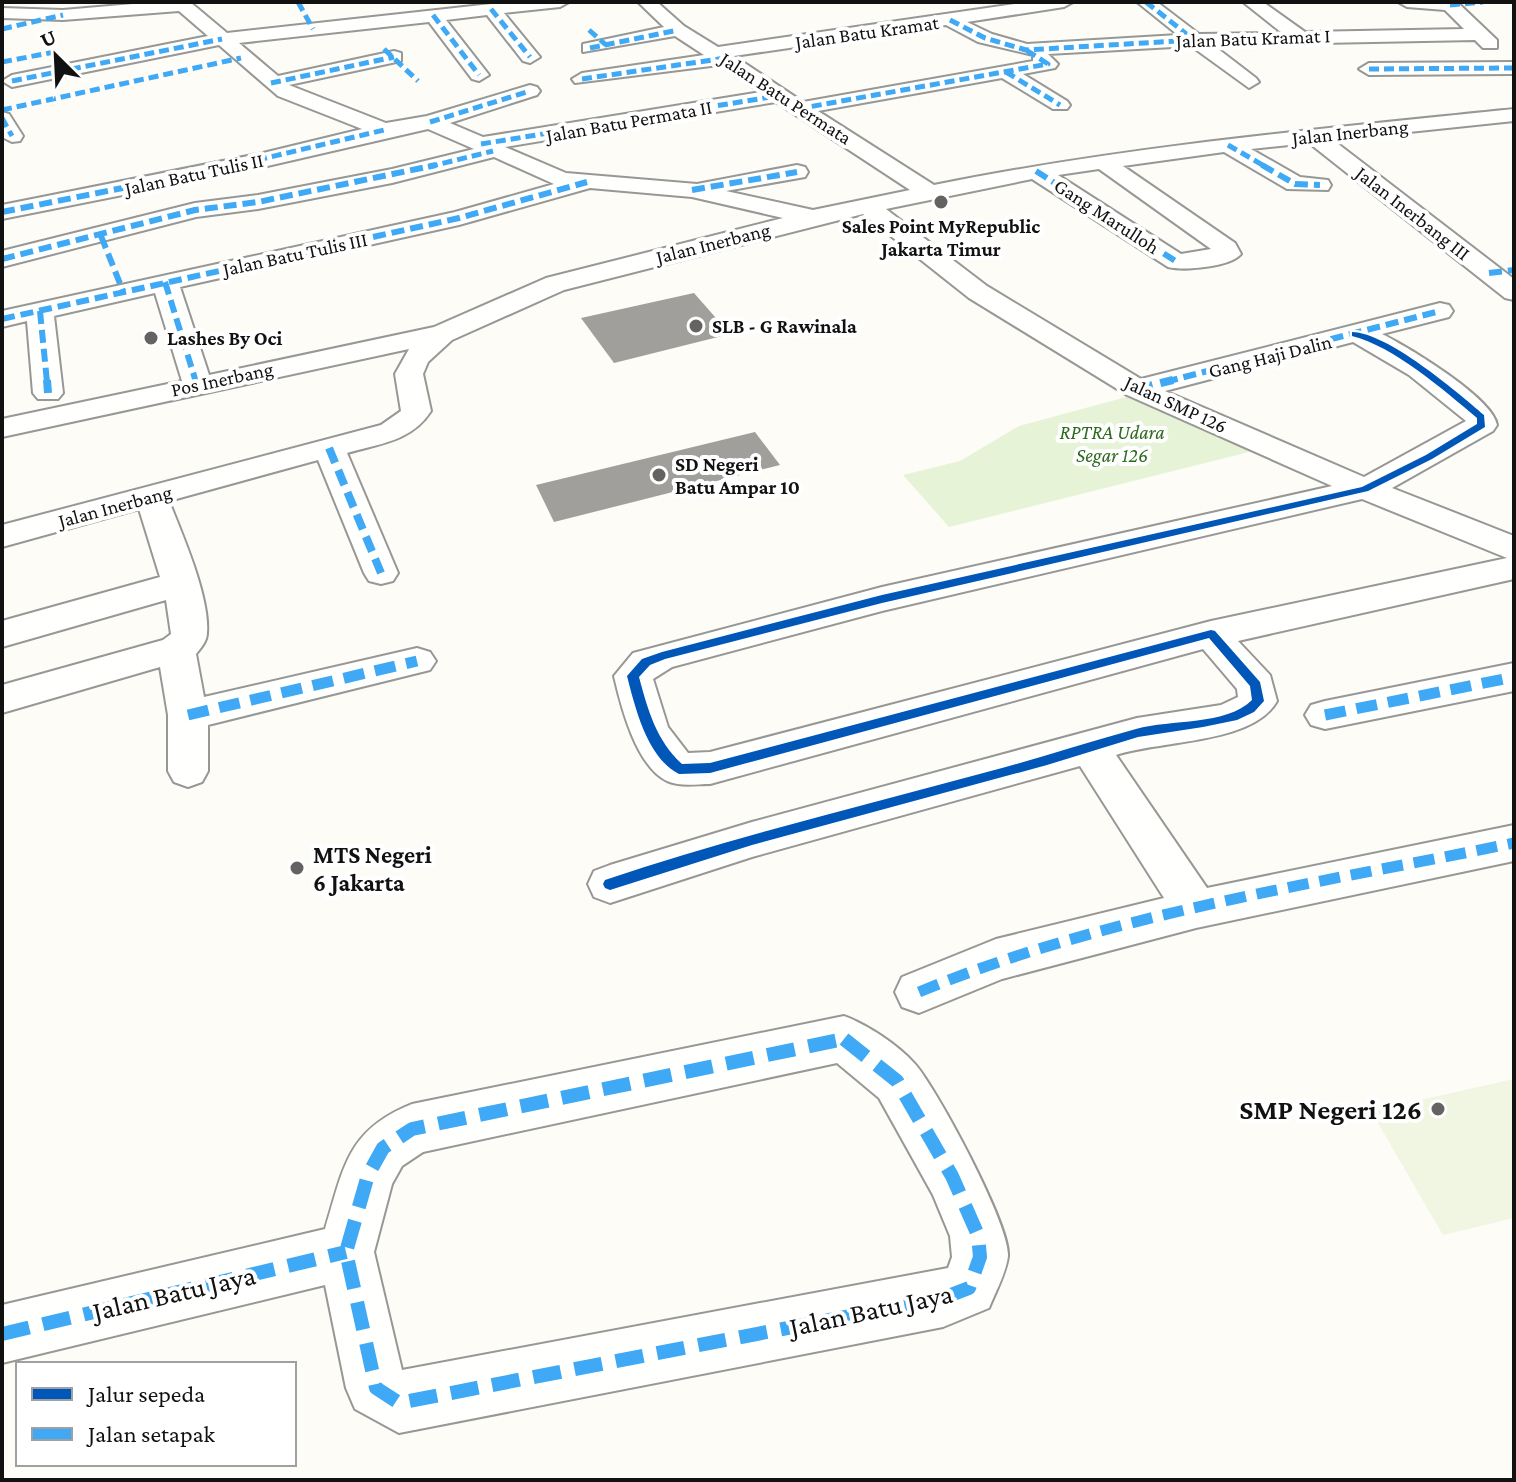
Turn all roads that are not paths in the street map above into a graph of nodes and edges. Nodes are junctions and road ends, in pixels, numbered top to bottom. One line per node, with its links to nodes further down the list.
1 (298, 2): 17 (street)
2 (560, 2): 11 (street)
3 (647, 2): 18 (street, Jalan Batu Permata)
4 (1064, 2): 15 (street, Jalan Batu Kramat)
5 (1146, 2): 22 (street)
6 (1252, 2): 20 (street)
7 (1407, 2): 10 (street)
8 (1483, 2): 10 (street)
9 (183, 3): 13 (street); 21 (street)
10 (1450, 5): 19 (street)
11 (491, 9): 14 (street); 27 (street)
12 (2, 13): 13 (street)
13 (63, 15): 16 (street)
14 (433, 15): 17 (street); 33 (street)
15 (950, 20): 24 (street, Jalan Batu Kramat I); 26 (street, Jalan Batu Kramat)
16 (2, 29)
17 (313, 29): 21 (street)
18 (678, 30): 23 (street); 26 (street, Jalan Batu Permata)
19 (1481, 34): 20 (street, Jalan Batu Kramat I); 31 (street)
20 (1298, 36): 22 (street, Jalan Batu Kramat I)
21 (222, 39): 28 (street); 35 (street)
22 (1194, 40): 24 (street, Jalan Batu Kramat I); 37 (street)
23 (595, 41)
24 (1026, 50): 32 (street)
25 (60, 51): 29 (street)
26 (721, 56): 34 (street, Jalan Batu Kramat); 40 (street, Jalan Batu Permata)
27 (530, 57)
28 (241, 58): 38 (street); 43 (street)
29 (2, 62)
30 (1369, 69): 31 (street)
31 (1513, 69)
32 (1006, 72): 41 (street); 42 (street)
33 (479, 75)
34 (582, 79)
35 (12, 81)
36 (418, 81): 38 (street)
37 (1249, 82)
38 (271, 83): 46 (street)
39 (530, 91): 45 (street, Jalan Batu Tulis II)
40 (777, 96): 42 (street, Jalan Batu Permata); 49 (street, Jalan Batu Permata II)
41 (1060, 105)
42 (797, 109): 56 (street, Jalan Batu Permata)
43 (2, 110)
44 (1514, 115): 47 (street, Jalan Inerbang)
45 (430, 122): 46 (street, Jalan Batu Tulis II); 49 (street)
46 (384, 130): 58 (street, Jalan Batu Tulis II)
47 (1312, 135): 48 (street, Jalan Inerbang); 62 (street, Jalan Inerbang III)
48 (1228, 145): 50 (street, Jalan Inerbang); 54 (street)
49 (487, 148): 53 (street); 60 (street, Jalan Batu Permata II)
50 (1103, 162): 51 (street, Jalan Inerbang); 51 (street, Gang Marulloh)
51 (1036, 171): 56 (street, Jalan Inerbang)
52 (797, 172): 55 (street)
53 (587, 182): 55 (street); 63 (street, Jalan Batu Tulis III)
54 (1320, 185)
55 (692, 190): 59 (street)
56 (927, 191): 57 (street, Jalan Inerbang)
57 (867, 206): 59 (street, Jalan Inerbang); 72 (street, Jalan SMP 126)
58 (2, 212)
59 (811, 218): 69 (street, Jalan Inerbang)
60 (101, 236): 61 (street, Jalan Batu Permata II); 64 (street)
61 (2, 259)
62 (1501, 272): 65 (street, Jalan Inerbang III)
63 (165, 282): 64 (street, Jalan Batu Tulis III); 71 (street)
64 (123, 291): 66 (street, Jalan Batu Tulis III)
65 (1514, 292)
66 (40, 311): 68 (street, Jalan Batu Tulis III); 73 (street)
67 (1440, 311): 70 (street, Gang Haji Dalin)
68 (2, 319)
69 (442, 334): 71 (street, Pos Inerbang); 75 (street, Jalan Inerbang)
70 (1355, 334): 72 (street, Gang Haji Dalin); 76 (street)
71 (197, 384): 74 (street, Pos Inerbang)
72 (1137, 389): 76 (street, Jalan SMP 126)
73 (48, 393)
74 (2, 428)
75 (329, 448): 77 (street, Jalan Inerbang); 81 (street)
76 (1365, 489): 79 (street, Jalan SMP 126); 84 (street)
77 (151, 498): 78 (street, Jalan Inerbang); 82 (street)
78 (2, 536)
79 (1514, 549)
80 (1514, 568): 84 (street)
81 (381, 573)
82 (179, 584): 83 (street); 85 (street)
83 (2, 634)
84 (1211, 634): 91 (street)
85 (176, 649): 88 (street); 89 (street)
86 (417, 661): 89 (street)
87 (1514, 677): 90 (street)
88 (2, 699)
89 (188, 715): 92 (street)
90 (1325, 715)
91 (1090, 749): 94 (street); 95 (street)
92 (188, 771)
93 (1514, 843): 95 (street)
94 (610, 884)
95 (1196, 909): 96 (street)
96 (919, 992)
97 (346, 1252): 97 (street, Jalan Batu Jaya); 98 (street, Jalan Batu Jaya)
98 (2, 1334)

